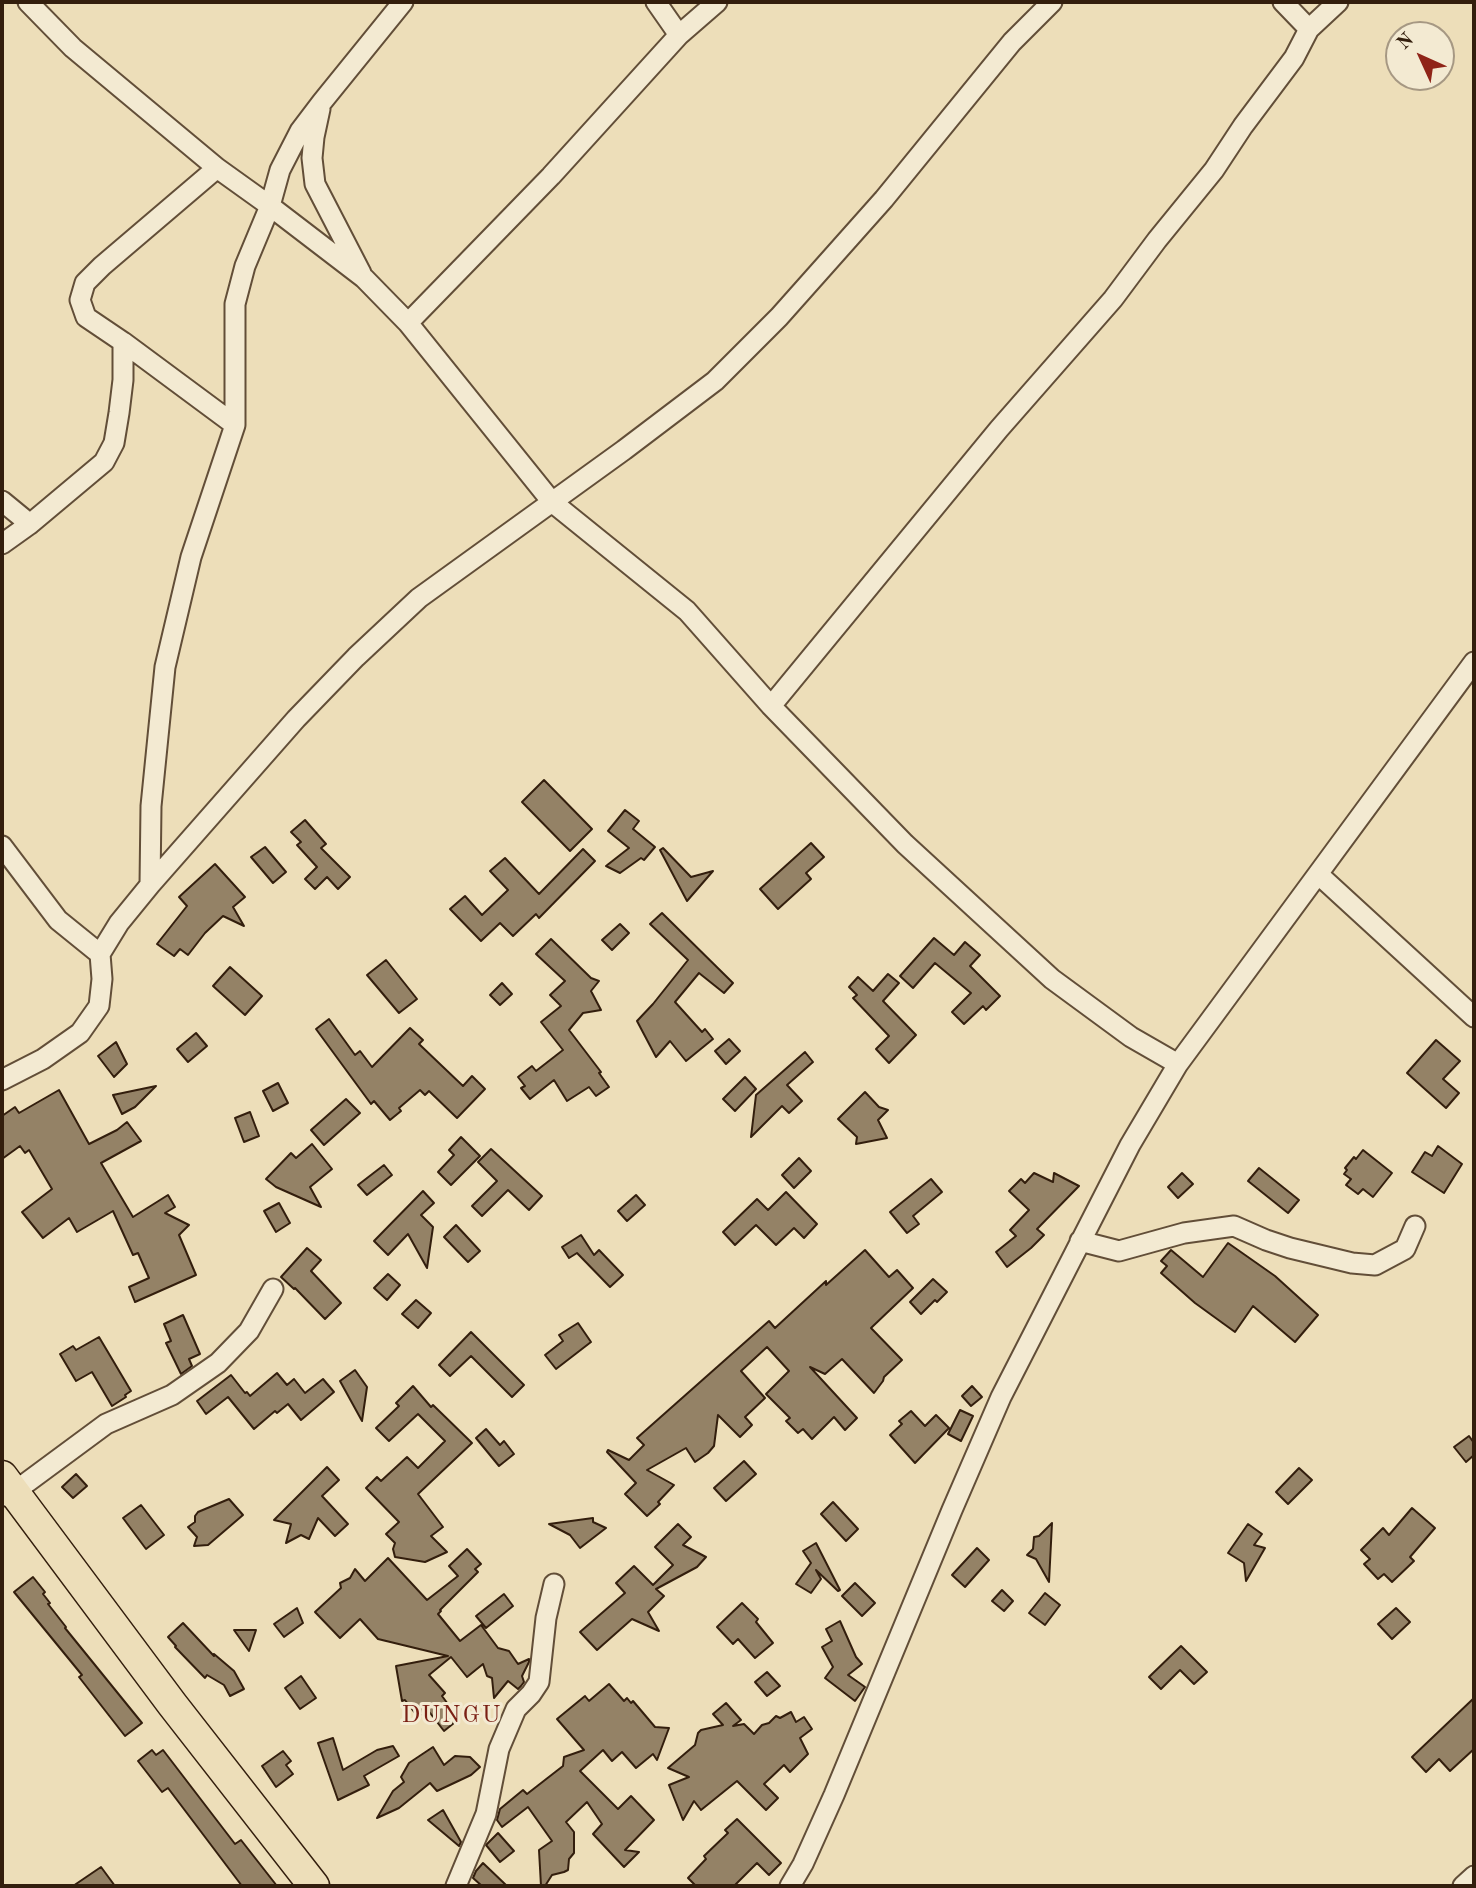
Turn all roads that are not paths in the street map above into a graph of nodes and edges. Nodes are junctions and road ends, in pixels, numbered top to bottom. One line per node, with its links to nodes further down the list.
1 (27, 2): 11 (street)
2 (403, 2): 10 (street)
3 (656, 2): 9 (street)
4 (717, 2): 9 (street)
5 (1052, 2): 18 (street)
6 (1283, 2): 8 (street)
7 (1338, 2): 8 (street)
8 (1309, 29): 22 (street)
9 (679, 35): 14 (street)
10 (322, 102): 12 (street); 13 (street)
11 (217, 168): 12 (street); 15 (street)
12 (270, 206): 13 (street); 16 (street)
13 (363, 278): 14 (street)
14 (408, 323): 18 (street)
15 (123, 342): 16 (street); 19 (street)
16 (235, 425): 25 (street)
17 (2, 501): 19 (street)
18 (552, 502): 22 (street); 25 (street)
19 (30, 524): 20 (street)
20 (2, 544)
21 (1474, 662): 24 (street)
22 (772, 706): 28 (street)
23 (2, 846): 26 (street)
24 (1318, 874): 27 (street); 28 (street)
25 (150, 885): 26 (street)
26 (100, 954): 29 (street)
27 (1474, 1017)
28 (1178, 1065): 31 (street)
29 (2, 1080)
30 (1416, 1226): 31 (street)
31 (1080, 1241): 38 (street)
32 (274, 1289): 33 (street)
33 (6, 1489): 36 (highway)
34 (554, 1584): 37 (street)
35 (1474, 1876): 39 (street)
36 (314, 1886)
37 (456, 1886)
38 (790, 1886)
39 (1463, 1886)

